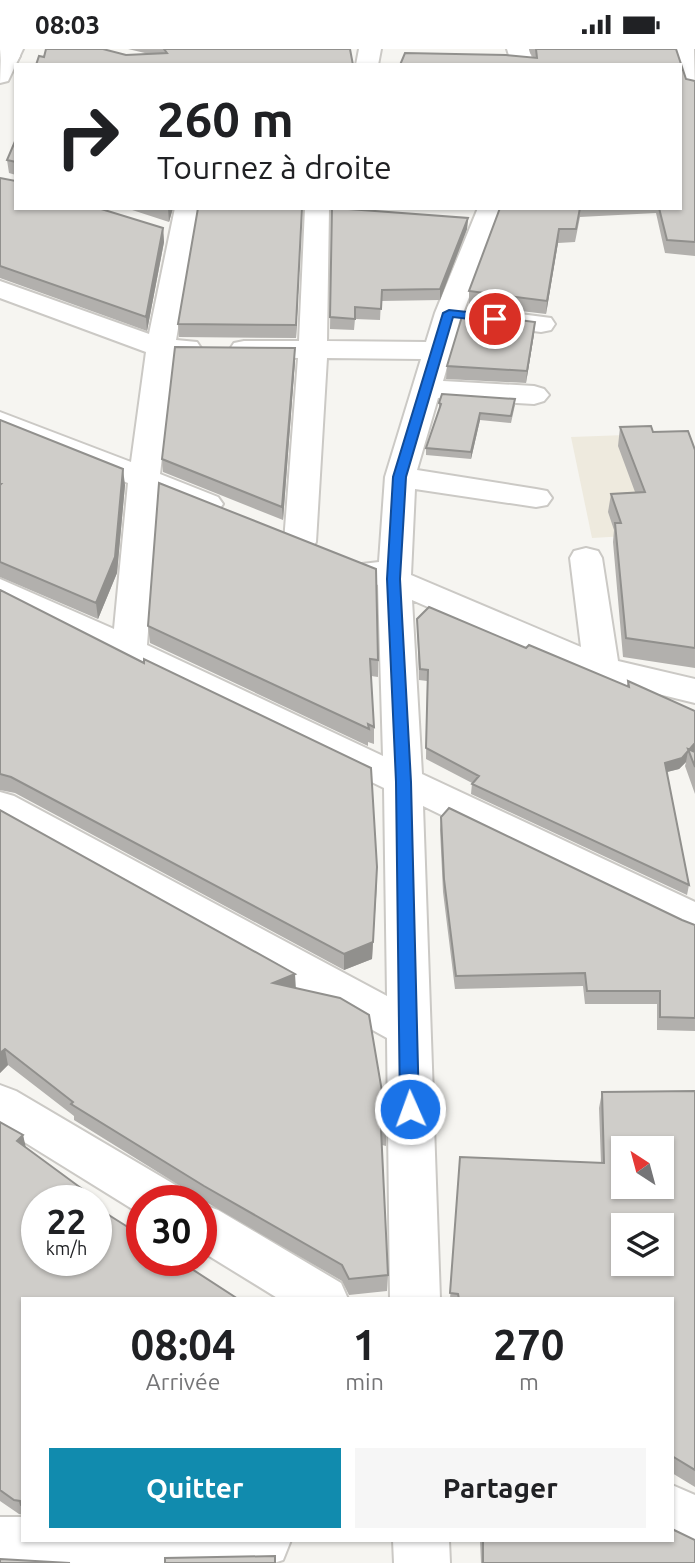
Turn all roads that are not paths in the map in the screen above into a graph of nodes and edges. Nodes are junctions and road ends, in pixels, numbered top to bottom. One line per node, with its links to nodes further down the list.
1 (682, 49): 6 (street)
2 (9, 51): 5 (street)
3 (521, 58): 4 (street)
4 (496, 60)
5 (0, 76)
6 (695, 85)
7 (318, 210): 14 (street)
8 (478, 216): 11 (street)
9 (174, 224): 13 (street)
10 (0, 289): 13 (street)
11 (449, 313): 12 (street); 15 (street)
12 (541, 324)
13 (161, 348): 14 (street); 20 (street)
14 (313, 349): 15 (street); 24 (street)
15 (436, 351): 16 (street)
16 (425, 389): 17 (street); 19 (street)
17 (534, 395)
18 (0, 421): 20 (street)
19 (400, 477): 21 (street); 24 (street)
20 (142, 478): 22 (street); 26 (street)
21 (536, 498)
22 (239, 517)
23 (586, 558): 27 (street)
24 (394, 579): 27 (street); 29 (street)
25 (0, 589): 26 (street)
26 (129, 651): 29 (street)
27 (602, 669): 28 (street)
28 (695, 691)
29 (403, 782): 31 (street); 32 (street)
30 (0, 806): 32 (street)
31 (695, 920)
32 (407, 1028): 37 (street)
33 (0, 1104): 34 (street)
34 (134, 1185)
35 (217, 1235): 36 (street)
36 (320, 1297)
37 (415, 1297)
38 (674, 1514): 39 (street)
39 (695, 1527)
40 (158, 1542): 42 (street)
41 (421, 1542): 43 (street)
42 (0, 1545)
43 (422, 1563)

